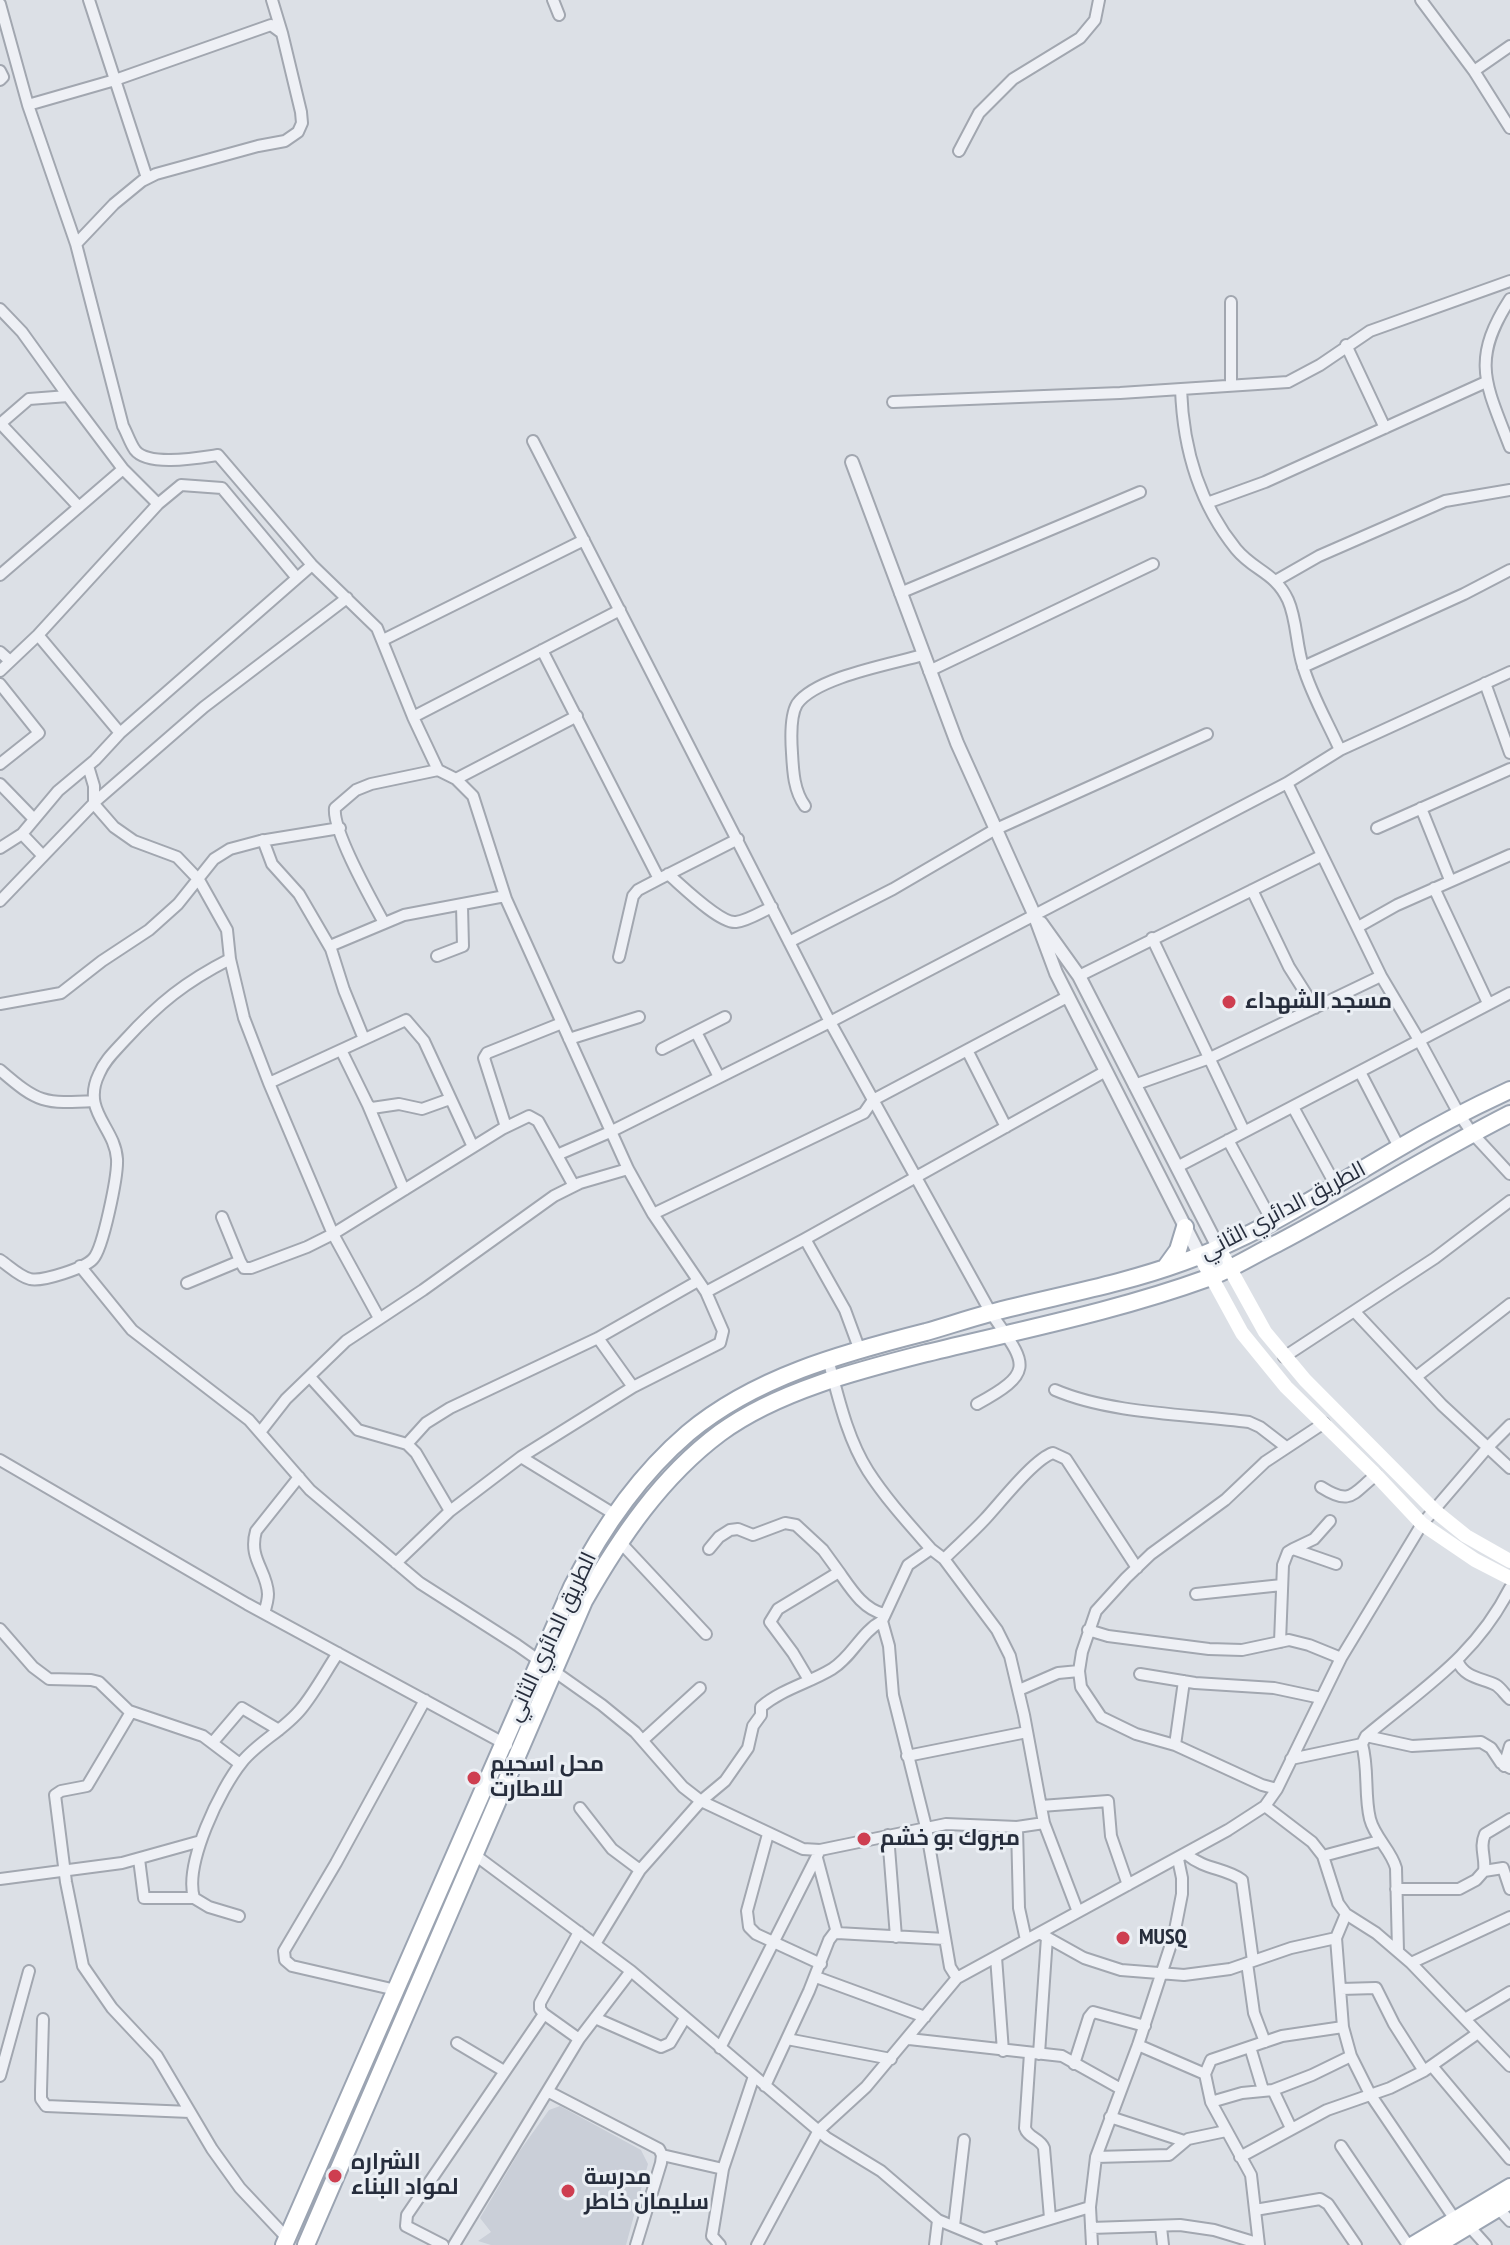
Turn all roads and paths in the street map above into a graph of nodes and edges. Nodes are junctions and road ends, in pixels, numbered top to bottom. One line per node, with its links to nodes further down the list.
1 (89, 0): 13 (street)
2 (272, 0): 8 (street)
3 (553, 0): 7 (street)
4 (1099, 0): 16 (street)
5 (1421, 0): 11 (street)
6 (0, 4): 14 (street)
7 (559, 15)
8 (282, 33): 13 (street); 17 (street)
9 (1510, 46): 11 (street)
10 (0, 71): 12 (street)
11 (1474, 71): 15 (street)
12 (0, 80)
13 (115, 80): 14 (street); 17 (street)
14 (28, 105): 18 (street)
15 (1510, 128)
16 (959, 151)
17 (147, 178): 18 (street)
18 (76, 244): 42 (street)
19 (1510, 281): 23 (street)
20 (1510, 299): 24 (street)
21 (1231, 302): 25 (street)
22 (0, 309): 27 (street)
23 (1346, 345): 25 (street); 30 (street)
24 (1486, 382): 30 (street); 32 (street)
25 (1231, 385): 26 (street)
26 (1181, 389): 28 (street); 37 (street)
27 (68, 396): 29 (street); 34 (street)
28 (893, 402)
29 (0, 423): 39 (street)
30 (1385, 428): 37 (street)
31 (533, 441): 40 (street)
32 (1510, 447)
33 (852, 462): 47 (street)
34 (123, 469): 38 (street); 39 (street)
35 (1510, 490): 46 (street)
36 (1140, 492): 47 (street)
37 (1207, 503): 46 (street)
38 (158, 504): 45 (street); 50 (street)
39 (79, 507): 44 (street)
40 (584, 540): 49 (street); 51 (street)
41 (1153, 564): 58 (street)
42 (312, 565): 45 (street); 48 (street)
43 (1510, 570): 56 (street)
44 (0, 575)
45 (297, 578): 64 (street)
46 (1277, 580): 56 (street)
47 (900, 593): 54 (street)
48 (347, 598): 51 (street); 75 (street)
49 (620, 610): 52 (street); 83 (street)
50 (38, 635): 55 (street); 64 (street)
51 (383, 640): 63 (street)
52 (542, 650): 62 (street); 63 (street)
53 (0, 652): 55 (street)
54 (923, 655): 58 (street); 76 (street)
55 (10, 661): 57 (street)
56 (1303, 667): 66 (street)
57 (0, 671)
58 (929, 671): 81 (street)
59 (1510, 672): 60 (street)
60 (1485, 683): 66 (street); 67 (street)
61 (0, 684): 68 (street)
62 (577, 716): 72 (street); 89 (street)
63 (413, 717): 71 (street)
64 (120, 733): 69 (street)
65 (1207, 734): 81 (street)
66 (1340, 750): 73 (street)
67 (1510, 753)
68 (0, 764)
69 (88, 766): 75 (street); 78 (street)
70 (1510, 769): 77 (street)
71 (438, 770): 72 (street); 79 (street)
72 (456, 779): 94 (street)
73 (1287, 783): 88 (street); 98 (street)
74 (0, 784): 78 (street)
75 (94, 804): 87 (street); 90 (street)
76 (805, 806)
77 (1421, 808): 80 (street); 91 (street)
78 (34, 819): 82 (street)
79 (340, 828): 84 (street); 99 (street)
80 (1377, 828)
81 (994, 830): 98 (street); 102 (street)
82 (22, 834): 85 (street); 87 (street)
83 (738, 839): 89 (street); 97 (street)
84 (263, 840): 90 (street); 103 (street)
85 (0, 848)
86 (1510, 855): 91 (street)
87 (43, 856): 95 (street)
88 (1321, 856): 93 (street); 100 (street)
89 (664, 877): 97 (street); 105 (street)
90 (199, 880): 106 (street); 112 (street)
91 (1450, 880): 92 (street)
92 (1434, 888): 100 (street); 111 (street)
93 (1252, 890): 101 (street); 113 (street)
94 (505, 896): 96 (street); 117 (street)
95 (0, 901)
96 (462, 906): 99 (street); 104 (street)
97 (772, 907): 102 (street)
98 (1034, 914): 107 (street); 110 (street); 116 (street)
99 (383, 921): 103 (street)
100 (1358, 927): 108 (street)
101 (1152, 938): 107 (street); 125 (street)
102 (789, 942): 116 (street)
103 (330, 946): 119 (street)
104 (437, 956)
105 (619, 957)
106 (230, 959): 130 (street); 135 (street)
107 (1079, 976): 131 (street)
108 (1381, 976): 113 (street); 121 (street)
109 (1510, 993): 111 (street)
110 (1067, 997): 124 (street); 127 (street)
111 (1488, 1003): 121 (street)
112 (0, 1004)
113 (1315, 1008): 125 (street)
114 (639, 1017): 120 (street)
115 (725, 1017): 118 (street)
116 (830, 1022): 129 (street); 134 (street)
117 (562, 1023): 120 (street); 140 (street)
118 (696, 1032): 122 (street); 129 (street)
119 (364, 1039): 123 (street); 133 (street)
120 (569, 1039): 143 (street)
121 (1419, 1040): 128 (street); 138 (street)
122 (662, 1049)
123 (341, 1050): 130 (street); 136 (street)
124 (967, 1050): 134 (street); 141 (street)
125 (1210, 1058): 131 (street); 142 (street)
126 (0, 1070): 135 (street)
127 (1106, 1071): 141 (street); 160 (street)
128 (1360, 1072): 137 (street); 147 (street)
129 (719, 1077): 143 (street)
130 (269, 1083): 161 (street)
131 (1134, 1085): 149 (street)
132 (1510, 1090): 138 (main road, الطريق الدائري الثاني)
133 (450, 1099): 136 (street); 146 (street)
134 (873, 1100): 152 (street); 157 (street)
135 (94, 1101): 167 (street)
136 (368, 1105): 155 (street)
137 (1293, 1107): 142 (street); 154 (street)
138 (1459, 1114): 144 (street); 147 (main road, الطريق الدائري الثاني)
139 (1510, 1114): 144 (main road, الطريق الدائري الثاني)
140 (506, 1127): 146 (street); 148 (street)
141 (1006, 1127): 152 (street)
142 (1244, 1131): 145 (street)
143 (610, 1132): 148 (street); 150 (street)
144 (1472, 1133): 151 (street); 169 (main road, الطريق الدائري الثاني)
145 (1228, 1140): 149 (street); 159 (street)
146 (473, 1147): 155 (street)
147 (1399, 1147): 154 (main road, الطريق الدائري الثاني)
148 (557, 1155): 153 (street)
149 (1177, 1167): 163 (street)
150 (628, 1169): 153 (street); 157 (street)
151 (1510, 1174)
152 (915, 1178): 162 (street); 176 (street)
153 (574, 1186): 177 (street)
154 (1336, 1186): 159 (main road, الطريق الدائري الثاني)
155 (404, 1190): 161 (street)
156 (1510, 1201): 175 (street)
157 (653, 1214): 171 (street)
158 (222, 1217): 166 (street)
159 (1272, 1221): 163 (main road, الطريق الدائري الثاني)
160 (1185, 1227): 164 (street); 168 (main road)
161 (333, 1234): 166 (street); 177 (street)
162 (805, 1239): 173 (street); 180 (street)
163 (1218, 1247): 164 (main road, الطريق الدائري الثاني); 169 (main road)
164 (1200, 1256): 168 (main road, الطريق الدائري الثاني); 170 (main road)
165 (0, 1260): 167 (street)
166 (240, 1261): 172 (street)
167 (80, 1266): 191 (street)
168 (1164, 1268): 176 (main road, الطريق الدائري الثاني)
169 (1229, 1269): 170 (main road, الطريق الدائري الثاني); 181 (main road)
170 (1210, 1277): 178 (main road, الطريق الدائري الثاني); 189 (main road)
171 (698, 1281): 173 (street); 179 (street)
172 (187, 1283)
173 (706, 1292): 186 (street)
174 (1510, 1304): 184 (street)
175 (1355, 1312): 181 (street); 184 (street)
176 (991, 1313): 178 (street); 180 (main road, الطريق الدائري الثاني)
177 (379, 1318): 183 (street)
178 (1005, 1334): 185 (main road, الطريق الدائري الثاني); 188 (street)
179 (598, 1338): 186 (street); 192 (street)
180 (859, 1348): 182 (main road, الطريق الدائري الثاني)
181 (1284, 1357): 202 (main road)
182 (828, 1359): 185 (street); 203 (main road, الطريق الدائري الثاني)
183 (310, 1377): 191 (street); 192 (street)
184 (1416, 1377): 194 (street)
185 (833, 1379): 206 (main road, الطريق الدائري الثاني); 208 (street)
186 (633, 1387): 195 (street)
187 (1055, 1390): 193 (street)
188 (977, 1404)
189 (1324, 1423): 193 (street); 198 (main road)
190 (1510, 1425): 194 (street)
191 (261, 1431): 199 (street)
192 (407, 1444): 201 (street)
193 (1286, 1447): 214 (street)
194 (1488, 1447): 197 (street); 202 (street)
195 (521, 1457): 201 (street); 203 (street)
196 (0, 1460): 220 (street)
197 (1510, 1468)
198 (1376, 1475): 200 (street); 205 (main road)
199 (299, 1477): 212 (street); 220 (street)
200 (1321, 1487)
201 (450, 1511): 212 (street)
202 (1435, 1511): 205 (street); 211 (main road)
203 (614, 1514): 228 (main road, الطريق الدائري الثاني)
204 (1330, 1521): 209 (street)
205 (1422, 1524): 216 (main road); 227 (street)
206 (620, 1542): 224 (street); 231 (main road, الطريق الدائري الثاني)
207 (709, 1549): 215 (street)
208 (931, 1549): 210 (street); 221 (street)
209 (1293, 1549): 213 (street); 217 (street)
210 (944, 1559): 214 (street); 236 (street)
211 (1510, 1561)
212 (396, 1563): 228 (street)
213 (1336, 1564)
214 (1137, 1568): 222 (street)
215 (839, 1572): 221 (street); 233 (street)
216 (1510, 1578)
217 (1282, 1585): 219 (street); 225 (street)
218 (1510, 1588): 229 (street)
219 (1196, 1594)
220 (264, 1613): 226 (street)
221 (883, 1618): 233 (street); 250 (street)
222 (1088, 1630): 225 (street); 230 (street)
223 (2, 1634): 240 (street)
224 (706, 1634)
225 (1280, 1642): 227 (street)
226 (338, 1653): 239 (street); 241 (street)
227 (1341, 1658): 237 (street)
228 (540, 1662): 231 (street); 246 (main road, الطريق الدائري الثاني)
229 (1458, 1662): 238 (street); 244 (street)
230 (1079, 1671): 236 (street); 247 (street)
231 (555, 1672): 243 (street); 249 (main road, الطريق الدائري الثاني)
232 (1140, 1674): 234 (street)
233 (809, 1680): 255 (street)
234 (1184, 1681): 237 (street); 247 (street)
235 (700, 1688): 243 (street)
236 (1019, 1690): 242 (street)
237 (1321, 1698): 251 (street)
238 (1510, 1699)
239 (425, 1700): 246 (street); 304 (street)
240 (131, 1712): 245 (street); 273 (street)
241 (279, 1730): 245 (street); 252 (street)
242 (1027, 1732): 250 (street); 256 (street)
243 (643, 1740): 255 (street)
244 (1364, 1740): 251 (street); 253 (street); 266 (street)
245 (213, 1742): 252 (street)
246 (503, 1743): 249 (street); 304 (main road, الطريق الدائري الثاني)
247 (1175, 1745): 254 (street)
248 (1510, 1746): 253 (street)
249 (520, 1751): 268 (main road, الطريق الدائري الثاني)
250 (907, 1756): 261 (street)
251 (1291, 1759): 254 (street)
252 (240, 1764): 265 (street)
253 (1507, 1767)
254 (1277, 1789): 257 (street)
255 (701, 1801): 263 (street); 272 (street)
256 (1041, 1806): 260 (street); 276 (street)
257 (1265, 1806): 269 (street); 270 (street)
258 (580, 1808): 272 (street)
259 (1510, 1819): 274 (street)
260 (1044, 1823): 262 (street); 280 (street)
261 (926, 1827): 262 (street); 264 (street); 289 (street)
262 (1017, 1827): 290 (street)
263 (768, 1834): 267 (street); 291 (street)
264 (888, 1835): 267 (street); 287 (street)
265 (201, 1841): 271 (street); 279 (street)
266 (1379, 1841): 270 (street); 277 (street)
267 (819, 1854): 285 (street); 291 (street)
268 (475, 1855): 284 (street); 366 (main road, الطريق الدائري الثاني)
269 (1182, 1856): 276 (street); 295 (street); 300 (street)
270 (1323, 1856): 281 (street)
271 (139, 1859): 273 (street); 279 (street)
272 (640, 1870): 292 (street)
273 (65, 1871): 275 (street); 340 (street)
274 (1484, 1871): 277 (street); 278 (street)
275 (0, 1879)
276 (1128, 1885): 280 (street)
277 (1396, 1889): 293 (street)
278 (1510, 1889)
279 (194, 1898): 282 (street)
280 (1078, 1912): 286 (street)
281 (1346, 1914): 288 (street); 293 (street)
282 (239, 1916)
283 (1510, 1917): 296 (street)
284 (579, 1932): 292 (street); 306 (street)
285 (835, 1932): 287 (street); 297 (street)
286 (1044, 1935): 290 (street); 300 (street); 324 (street)
287 (896, 1937): 289 (street)
288 (1336, 1938): 295 (street); 303 (street)
289 (945, 1939): 302 (street)
290 (1026, 1940): 294 (street)
291 (773, 1943): 297 (street); 322 (street)
292 (595, 1944): 299 (street)
293 (1398, 1951): 296 (street)
294 (996, 1957): 302 (street); 323 (street)
295 (1250, 1962): 300 (street); 318 (street)
296 (1411, 1963): 311 (street)
297 (821, 1964): 301 (street)
298 (29, 1971): 332 (street)
299 (631, 1971): 308 (street); 309 (street)
300 (1162, 1974): 312 (street)
301 (816, 1977): 307 (street); 316 (street)
302 (957, 1978): 307 (street)
303 (1341, 1989): 313 (street); 329 (street)
304 (396, 1990): 363 (main road, الطريق الدائري الثاني)
305 (1510, 1992): 311 (street)
306 (544, 2014): 315 (street); 330 (street)
307 (925, 2017): 317 (street)
308 (595, 2018): 309 (street); 315 (street)
309 (685, 2018): 322 (street)
310 (43, 2019): 340 (street)
311 (1465, 2019): 314 (street)
312 (1145, 2026): 320 (street); 327 (street)
313 (1343, 2027): 318 (street); 325 (street)
314 (1478, 2033): 328 (street); 329 (street)
315 (579, 2039): 337 (street)
316 (787, 2039): 326 (street); 334 (street)
317 (909, 2039): 323 (street); 326 (street)
318 (1265, 2042): 321 (street)
319 (457, 2043): 330 (street)
320 (1138, 2045): 331 (street); 335 (street)
321 (1250, 2047): 331 (street); 336 (street)
322 (720, 2048): 333 (street)
323 (1003, 2051): 324 (street)
324 (1034, 2053): 327 (street); 357 (street)
325 (1351, 2056): 336 (street); 338 (street)
326 (891, 2059): 343 (street)
327 (1074, 2064): 335 (street)
328 (1510, 2066)
329 (1428, 2069): 338 (street); 351 (street)
330 (504, 2071): 367 (street)
331 (1205, 2074): 339 (street)
332 (0, 2076)
333 (754, 2076): 334 (street); 352 (street)
334 (765, 2086): 343 (street)
335 (1121, 2089): 341 (street)
336 (1268, 2090): 339 (street); 342 (street)
337 (549, 2092): 348 (street); 368 (street)
338 (1370, 2094): 342 (street); 359 (street)
339 (1211, 2102): 344 (street)
340 (190, 2112): 363 (street)
341 (1110, 2117): 346 (street); 349 (street)
342 (1291, 2128): 350 (street)
343 (819, 2130): 358 (street); 371 (street)
344 (1226, 2131): 346 (street); 350 (street)
345 (964, 2140): 360 (street)
346 (1184, 2141): 349 (street)
347 (1341, 2146): 376 (street)
348 (662, 2155): 352 (street); 369 (street)
349 (1096, 2157): 354 (street)
350 (1240, 2157): 355 (street)
351 (1510, 2159)
352 (723, 2169): 370 (street)
353 (1510, 2187): 359 (main road)
354 (1090, 2207): 357 (street); 362 (street)
355 (1255, 2210): 365 (street); 375 (street)
356 (1506, 2210): 359 (main road)
357 (1050, 2218): 364 (street)
358 (938, 2220): 360 (street); 372 (street)
359 (1461, 2222): 376 (main road); 377 (main road); 378 (street)
360 (954, 2226): 364 (street)
361 (1161, 2227): 362 (street); 365 (street); 374 (street)
362 (1091, 2228): 373 (street)
363 (285, 2242)
364 (988, 2242)
365 (1258, 2244)
366 (306, 2245)
367 (443, 2245)
368 (454, 2245)
369 (636, 2245)
370 (720, 2245)
371 (757, 2245)
372 (935, 2245)
373 (1092, 2245)
374 (1163, 2245)
375 (1356, 2245)
376 (1410, 2245)
377 (1437, 2245)
378 (1486, 2245)

